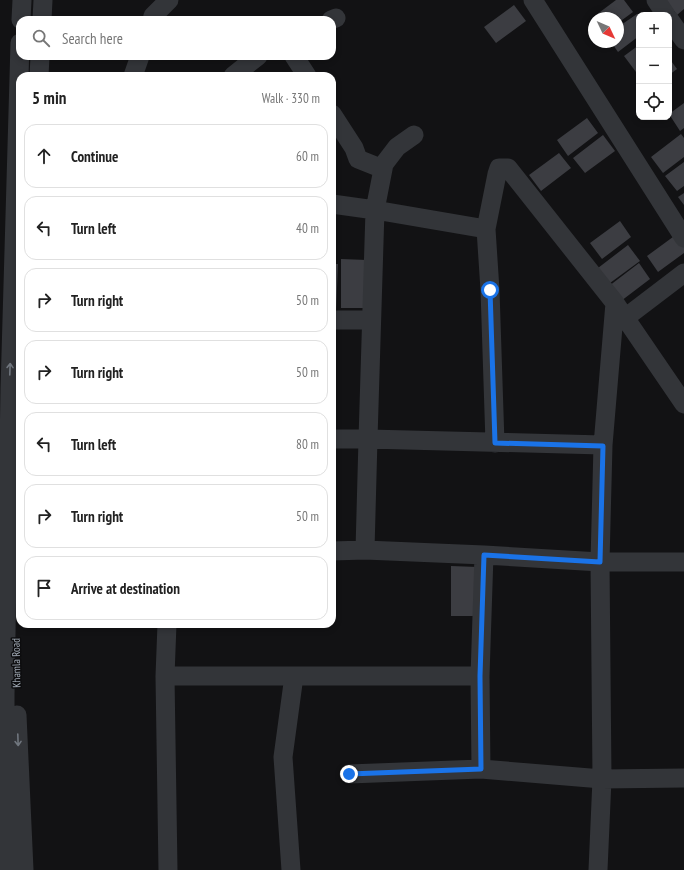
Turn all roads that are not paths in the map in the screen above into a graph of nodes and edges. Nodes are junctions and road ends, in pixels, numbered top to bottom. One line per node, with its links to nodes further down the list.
1 (22, 0): 7 (street)
2 (43, 0): 8 (street)
3 (169, 0): 9 (street)
4 (533, 0): 29 (street)
5 (656, 0): 6 (street)
6 (664, 12)
7 (21, 16)
8 (42, 16)
9 (153, 16)
10 (672, 23): 11 (street)
11 (684, 40)
12 (20, 60): 17 (street, Khamla Road, one-way to 12)
13 (40, 60): 18 (street)
14 (139, 60): 19 (street)
15 (253, 60): 20 (street)
16 (297, 60): 21 (street)
17 (19, 72)
18 (39, 72)
19 (134, 72)
20 (238, 72)
21 (304, 72)
22 (336, 120): 24 (street)
23 (414, 134): 24 (street)
24 (383, 169): 27 (street)
25 (16, 181): 34 (street, Khamla Road, one-way to 25)
26 (336, 205): 27 (street)
27 (375, 210): 28 (street); 33 (street)
28 (486, 229): 31 (street); 38 (street)
29 (684, 238)
30 (684, 273): 31 (street)
31 (620, 311): 35 (street); 39 (street)
32 (336, 320): 33 (street)
33 (372, 320): 36 (street)
34 (10, 389): 41 (street, Khamla Road)
35 (682, 399)
36 (368, 439): 37 (street); 38 (street); 42 (street)
37 (336, 440)
38 (495, 443): 39 (street)
39 (603, 446): 45 (street)
40 (16, 463): 41 (street, Khamla Road)
41 (10, 547): 51 (street, Khamla Road)
42 (365, 550): 43 (street); 44 (street)
43 (336, 551)
44 (484, 555): 45 (street); 50 (street)
45 (600, 562): 46 (street); 55 (street)
46 (684, 562)
47 (167, 628): 48 (street)
48 (164, 676): 49 (street); 58 (street)
49 (294, 676): 50 (street); 59 (street)
50 (480, 676): 52 (street)
51 (7, 694): 56 (street, Khamla Road); 57 (street, Khamla Road, one-way to 57)
52 (481, 769): 53 (street); 55 (street)
53 (349, 774)
54 (684, 778): 55 (street)
55 (602, 779): 60 (street)
56 (5, 870)
57 (24, 870)
58 (168, 870)
59 (291, 870)
60 (598, 870)

